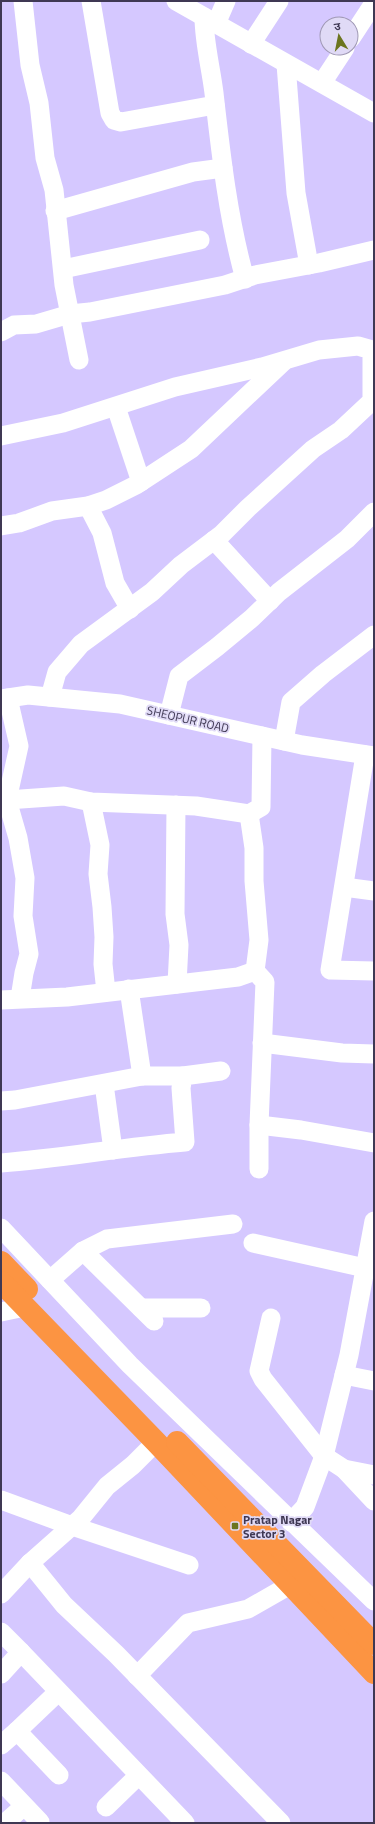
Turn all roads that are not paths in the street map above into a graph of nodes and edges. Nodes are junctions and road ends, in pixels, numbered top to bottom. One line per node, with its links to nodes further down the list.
1 (23, 1): 16 (street)
2 (91, 1): 13 (street)
3 (176, 1): 7 (street)
4 (226, 1): 7 (street)
5 (279, 1): 9 (street)
6 (374, 3): 8 (street)
7 (210, 21): 9 (street); 13 (street)
8 (359, 26)
9 (251, 44): 11 (street)
10 (340, 56): 12 (street)
11 (286, 64): 12 (street); 19 (street)
12 (322, 84): 14 (street)
13 (215, 105): 15 (street)
14 (374, 113)
15 (223, 168): 16 (street); 21 (street)
16 (56, 211): 20 (street)
17 (200, 240): 20 (street)
18 (374, 250): 19 (street)
19 (309, 265): 21 (street)
20 (63, 269): 22 (street)
21 (245, 279): 22 (street)
22 (70, 314): 23 (street); 26 (street)
23 (1, 332)
24 (366, 345): 25 (street); 33 (street)
25 (286, 359): 27 (street); 29 (street)
26 (79, 360)
27 (116, 407): 28 (street); 29 (street)
28 (1, 436)
29 (141, 482): 30 (street)
30 (88, 506): 32 (street); 35 (street)
31 (374, 512): 34 (street)
32 (1, 526)
33 (214, 540): 34 (street); 35 (street)
34 (270, 601): 39 (street)
35 (130, 609): 37 (street)
36 (374, 635): 41 (street)
37 (50, 697): 38 (street, SHEOPUR ROAD); 39 (street, SHEOPUR ROAD)
38 (4, 698): 43 (street)
39 (169, 715): 40 (street, SHEOPUR ROAD)
40 (262, 736): 41 (street, SHEOPUR ROAD); 46 (street)
41 (284, 741): 42 (street, SHEOPUR ROAD)
42 (370, 756): 47 (street)
43 (4, 799): 44 (street); 54 (street)
44 (91, 802): 45 (street); 53 (street)
45 (176, 805): 46 (street); 51 (street)
46 (249, 814): 49 (street)
47 (344, 887): 48 (street); 50 (street)
48 (374, 891)
49 (255, 971): 51 (street); 56 (street)
50 (374, 971)
51 (177, 984): 52 (street)
52 (129, 989): 53 (street); 59 (street)
53 (106, 992): 54 (street)
54 (20, 998): 55 (street)
55 (1, 1000)
56 (262, 1043): 57 (street); 63 (street)
57 (374, 1054)
58 (221, 1071): 60 (street)
59 (142, 1076): 60 (street); 61 (street)
60 (183, 1076): 65 (street)
61 (104, 1084): 62 (street); 65 (street)
62 (1, 1101)
63 (259, 1125): 64 (street); 67 (street)
64 (374, 1143)
65 (113, 1150): 66 (street)
66 (1, 1163)
67 (259, 1169)
68 (374, 1221): 75 (street)
69 (233, 1224): 72 (street)
70 (1, 1228): 74 (street)
71 (254, 1243): 75 (street)
72 (83, 1251): 74 (street); 78 (street)
73 (1, 1262): 97 (highway)
74 (50, 1280): 89 (street)
75 (367, 1281): 81 (street)
76 (1, 1282): 77 (highway)
77 (25, 1307): 79 (street); 83 (highway)
78 (201, 1308)
79 (1, 1312)
80 (270, 1318): 84 (street)
81 (344, 1375): 82 (street); 84 (street)
82 (374, 1381)
83 (156, 1442): 90 (street); 93 (highway)
84 (324, 1456): 85 (street); 89 (street)
85 (344, 1469): 86 (street); 88 (street)
86 (374, 1475)
87 (1, 1500): 90 (street)
88 (374, 1501)
89 (291, 1522): 95 (street)
90 (72, 1526): 91 (street); 92 (street)
91 (30, 1563): 94 (street); 101 (street)
92 (189, 1565)
93 (290, 1584): 99 (highway); 101 (street)
94 (1, 1594)
95 (374, 1602)
96 (1, 1632): 98 (street)
97 (374, 1644)
98 (21, 1652): 100 (street); 102 (street)
99 (374, 1673)
100 (1, 1674)
101 (137, 1676): 111 (street)
102 (58, 1692): 103 (street); 106 (street)
103 (17, 1731): 104 (street); 105 (street)
104 (1, 1745)
105 (59, 1775)
106 (138, 1776): 109 (street); 113 (street)
107 (1, 1781): 108 (street)
108 (24, 1806): 110 (street); 112 (street)
109 (106, 1807)
110 (40, 1822)
111 (278, 1822)
112 (5, 1823)
113 (185, 1823)

